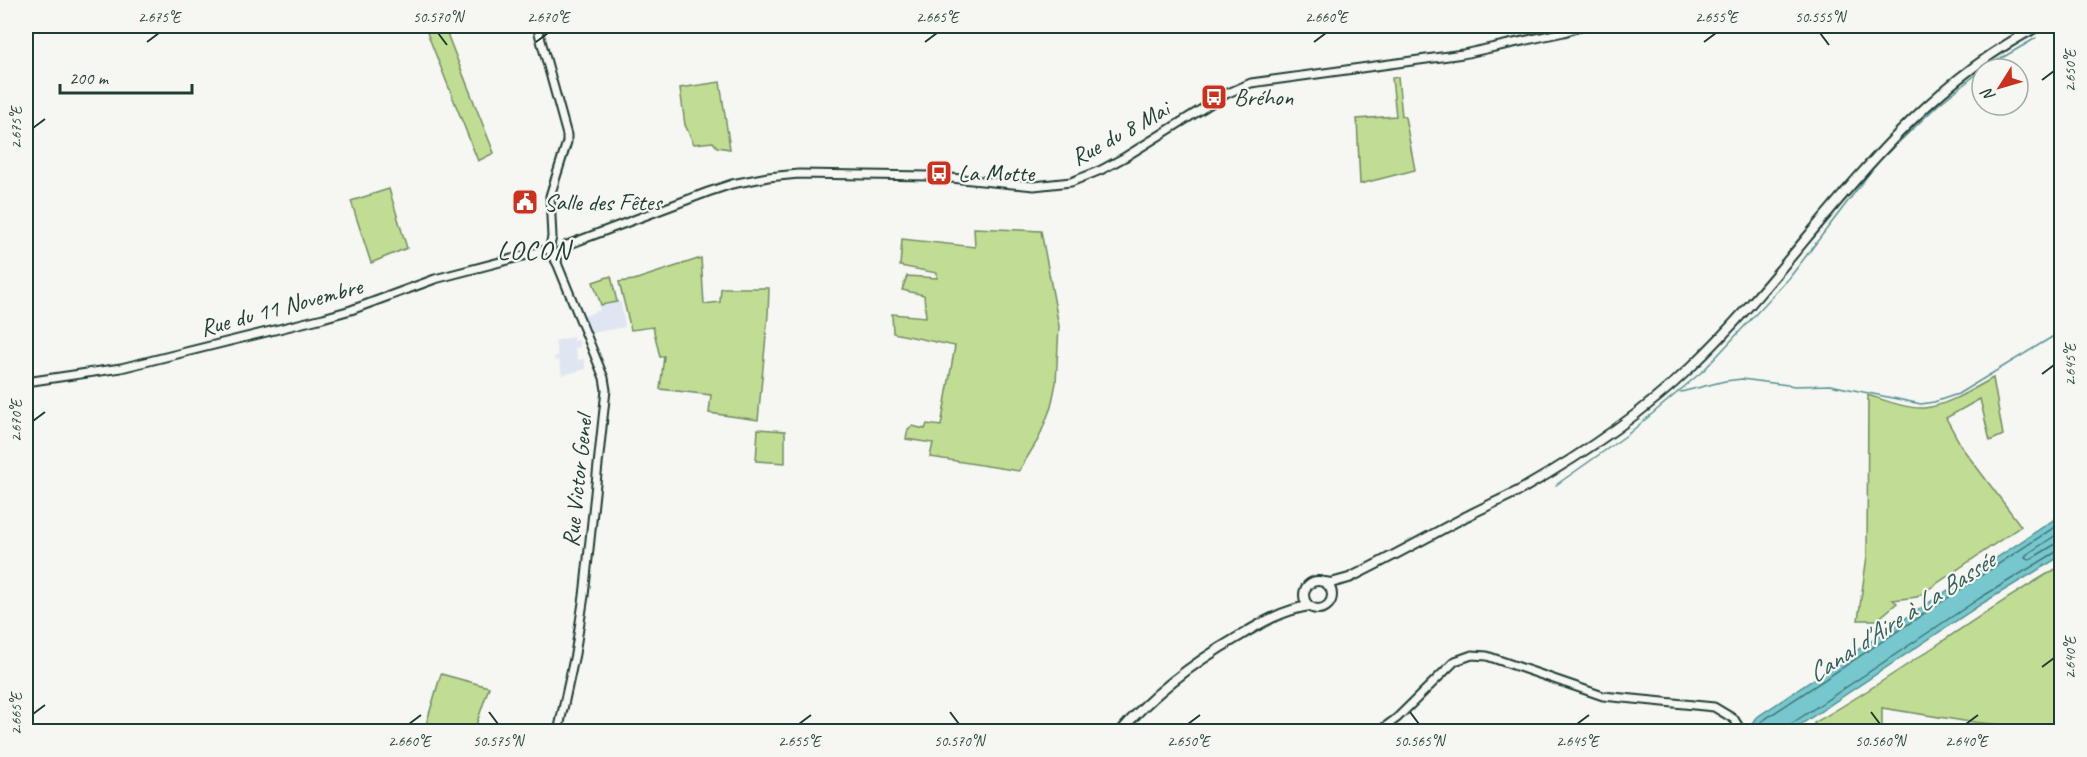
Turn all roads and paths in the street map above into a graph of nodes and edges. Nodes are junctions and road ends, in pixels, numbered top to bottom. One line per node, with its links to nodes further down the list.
1 (537, 26): 4 (main road)
2 (1582, 26): 4 (main road, Rue du 8 Mai)
3 (2039, 26): 6 (main road)
4 (553, 249): 5 (main road, Rue du 11 Novembre); 13 (main road, Rue Victor Genel)
5 (26, 382)
6 (1349, 578): 7 (main road); 9 (main road)
7 (1325, 582): 8 (main road); 9 (main road)
8 (1304, 595): 10 (main road); 11 (main road)
9 (1332, 595): 10 (main road)
10 (1309, 606): 11 (main road)
11 (1289, 610): 14 (main road)
12 (1741, 729): 15 (main road)
13 (558, 732)
14 (1120, 732)
15 (1378, 732)

